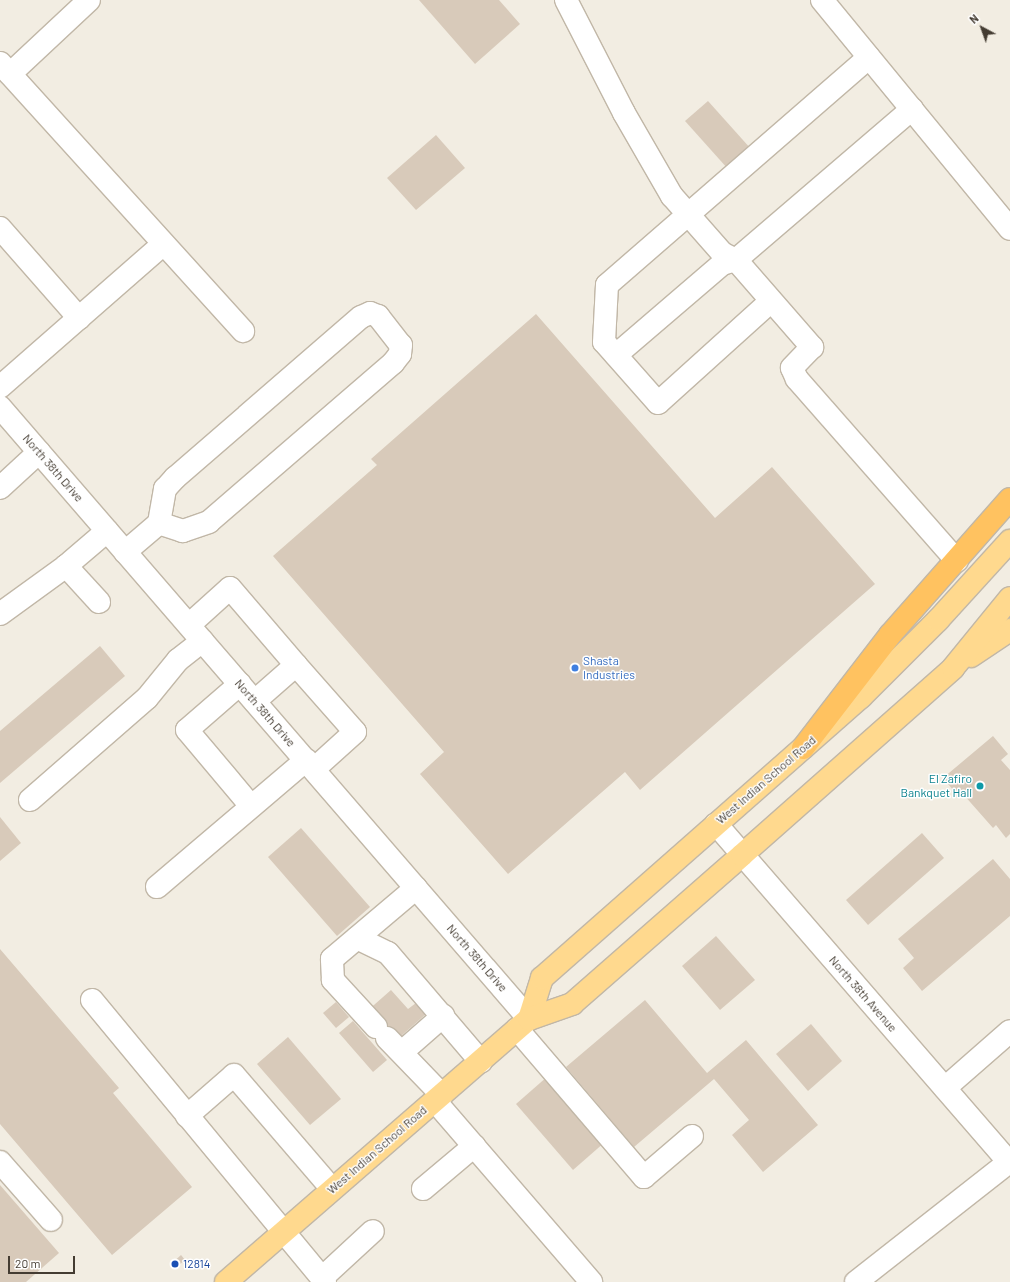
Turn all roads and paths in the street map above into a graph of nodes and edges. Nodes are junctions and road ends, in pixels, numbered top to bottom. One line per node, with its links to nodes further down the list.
1 (90, 0): 5 (street)
2 (566, 0): 7 (street)
3 (822, 0): 4 (street)
4 (869, 58): 6 (street); 7 (street)
5 (5, 68): 10 (street)
6 (912, 110): 9 (street); 11 (street)
7 (689, 215): 11 (street); 15 (street)
8 (0, 228): 13 (street)
9 (1010, 229)
10 (162, 245): 13 (street); 14 (street)
11 (736, 260): 12 (street); 15 (street)
12 (771, 301): 15 (street); 25 (street)
13 (79, 318): 16 (street)
14 (243, 331)
15 (610, 349)
16 (0, 387)
17 (0, 407): 18 (street, North 38th Drive)
18 (39, 452): 19 (street); 22 (street, North 38th Drive)
19 (0, 488)
20 (1010, 499): 25 (highway)
21 (159, 523): 21 (street); 24 (street)
22 (107, 531): 24 (street, North 38th Drive); 26 (street)
23 (1010, 541): 36 (main road, West Indian School Road)
24 (125, 552): 31 (street, North 38th Drive)
25 (957, 561): 36 (highway)
26 (66, 566): 28 (street); 29 (street)
27 (1010, 598): 33 (main road, West Indian School Road)
28 (98, 602)
29 (0, 614)
30 (1010, 630): 33 (main road)
31 (196, 633): 32 (street); 34 (street, North 38th Drive); 38 (street)
32 (296, 664): 35 (street); 37 (street)
33 (953, 668): 41 (main road, West Indian School Road)
34 (240, 684): 35 (street, North 38th Drive); 39 (street)
35 (255, 701): 37 (street, North 38th Drive)
36 (803, 748): 40 (main road, West Indian School Road)
37 (310, 765): 39 (street); 43 (street, North 38th Drive)
38 (30, 800)
39 (251, 806): 42 (street)
40 (716, 824): 41 (street, North 38th Avenue); 47 (main road, West Indian School Road)
41 (742, 855): 47 (main road, West Indian School Road); 51 (street, North 38th Avenue)
42 (157, 887)
43 (416, 888): 44 (street); 47 (street, North 38th Drive)
44 (357, 938): 46 (street); 49 (street)
45 (92, 1000): 53 (street)
46 (444, 1016): 49 (street); 50 (street)
47 (523, 1024): 50 (main road, West Indian School Road); 54 (street, North 38th Drive)
48 (1010, 1031): 51 (street)
49 (389, 1039): 52 (street)
50 (481, 1062): 52 (main road, West Indian School Road)
51 (945, 1088): 57 (street, North 38th Avenue)
52 (438, 1098): 55 (street); 58 (main road, West Indian School Road)
53 (187, 1116): 58 (street); 62 (street)
54 (692, 1136)
55 (474, 1146): 59 (street); 65 (street)
56 (0, 1162): 60 (street)
57 (1010, 1163): 66 (street)
58 (332, 1189): 62 (main road, West Indian School Road)
59 (423, 1189)
60 (51, 1220)
61 (373, 1231): 63 (street)
62 (282, 1233): 63 (street); 64 (main road, West Indian School Road)
63 (323, 1280)
64 (226, 1282)
65 (591, 1282)
66 (856, 1282)

